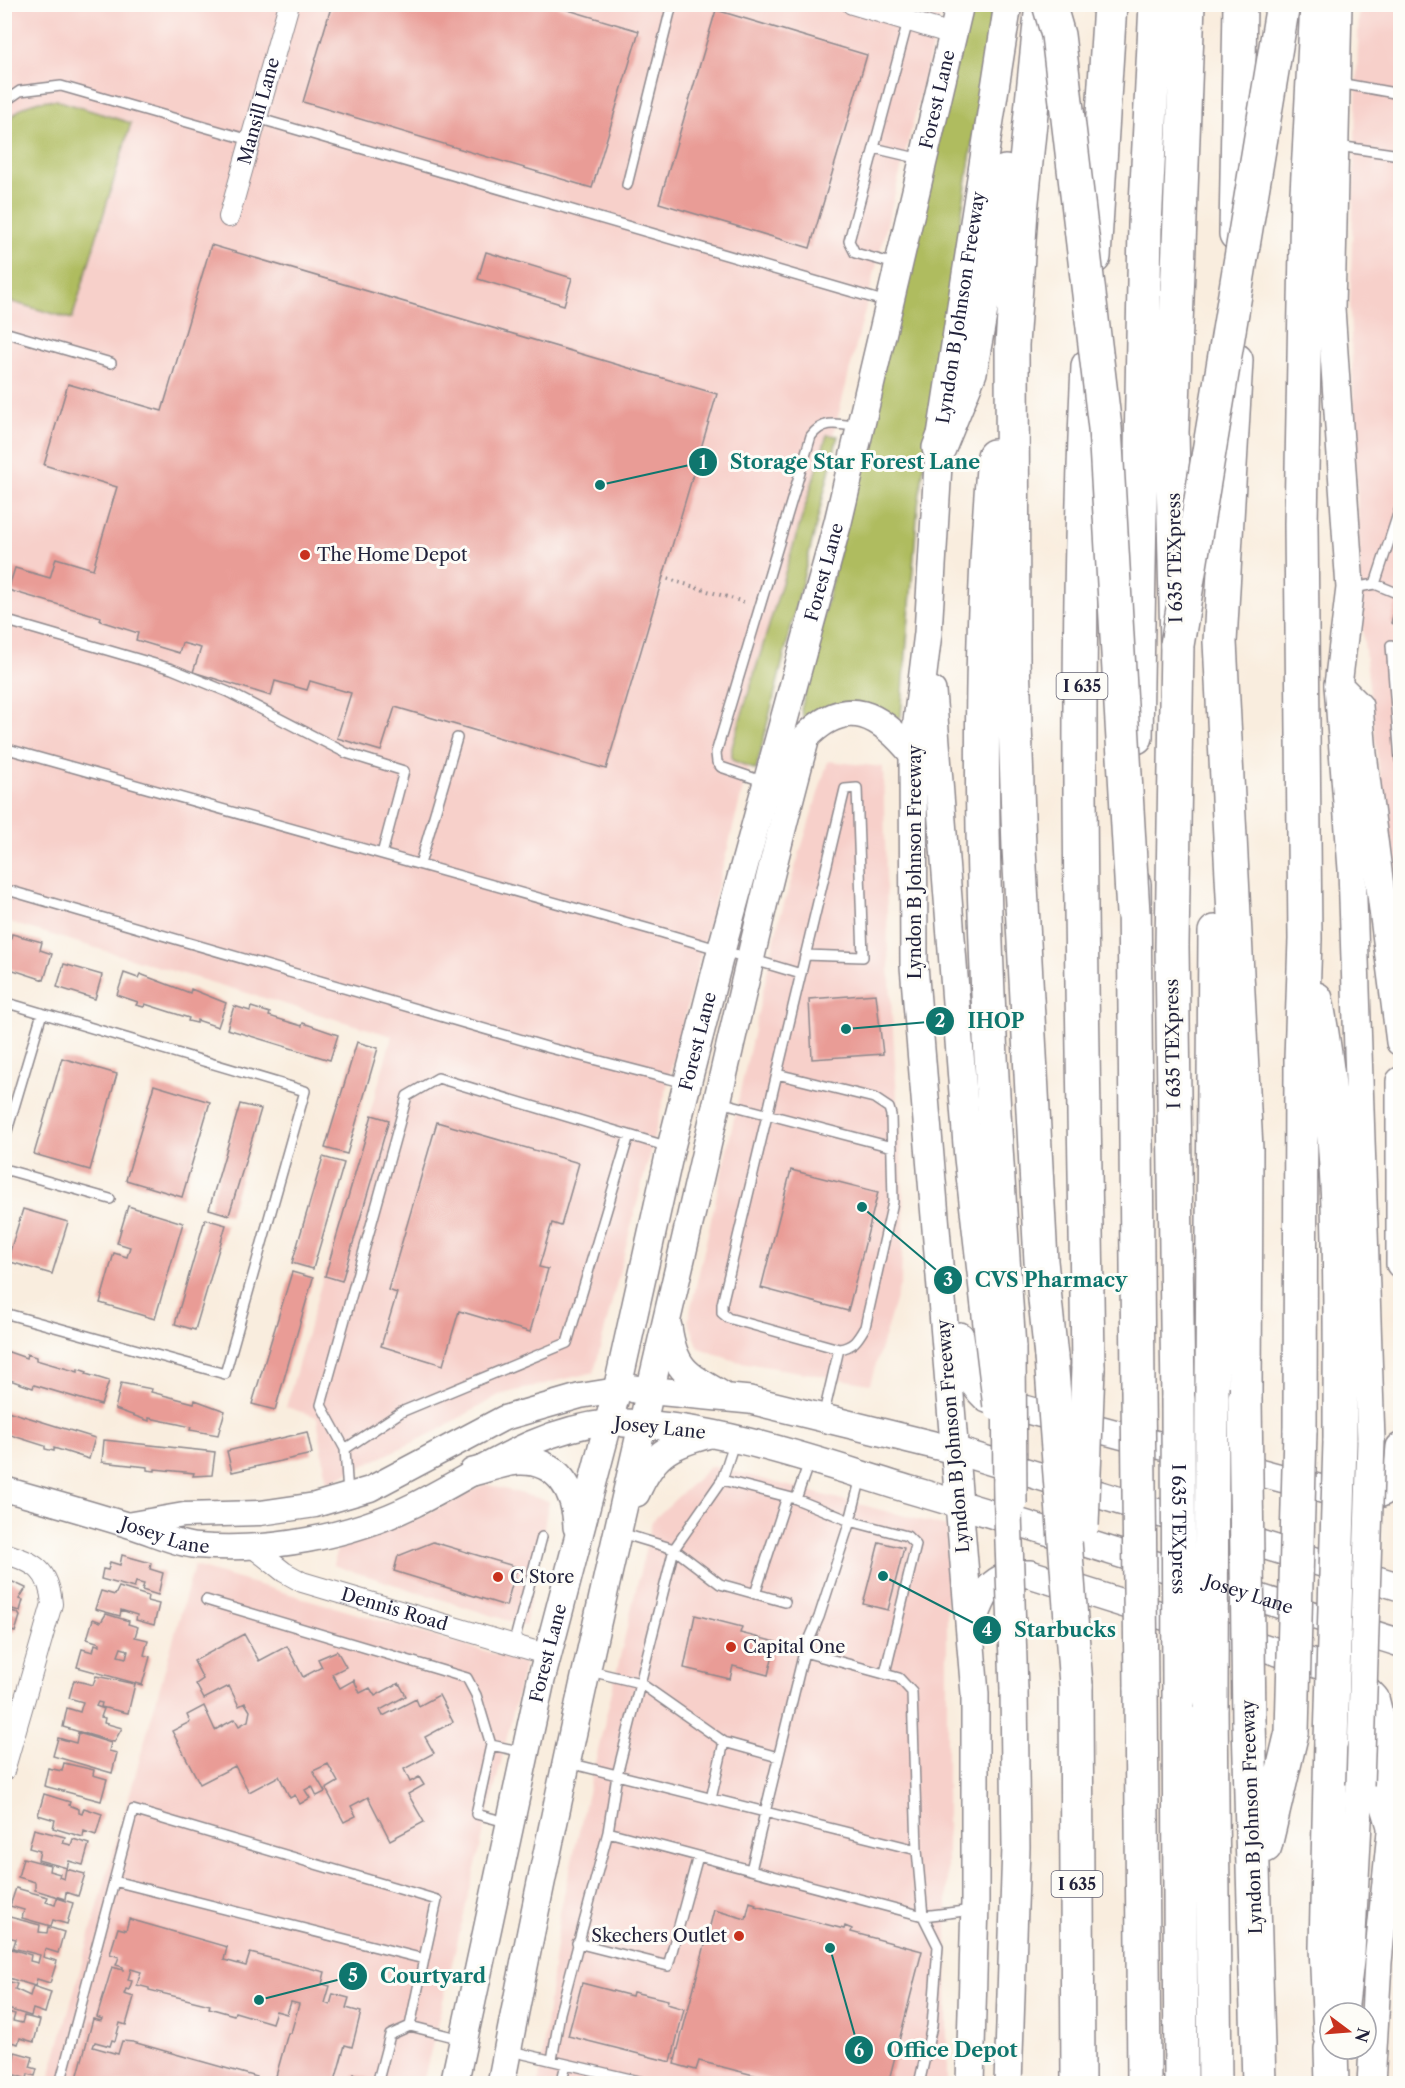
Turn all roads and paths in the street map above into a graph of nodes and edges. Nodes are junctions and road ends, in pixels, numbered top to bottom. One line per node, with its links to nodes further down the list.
1 (289, 4): 20 (street, Mansill Lane)
2 (672, 4): 26 (lane)
3 (852, 4): 15 (street)
4 (960, 4): 16 (main road, Forest Lane)
5 (1008, 4): 34 (main road, Lyndon B Johnson Freeway)
6 (1030, 4): 34 (highway)
7 (1042, 4): 31 (highway)
8 (1049, 4): 55 (highway, bridge)
9 (1110, 4): 123 (highway, I 635, bridge)
10 (1156, 4): 55 (highway, I 635 TEXpress, bridge)
11 (1188, 4): 43 (highway, I 635 TEXpress, bridge)
12 (1239, 4): 42 (highway, Lyndon B Johnson Freeway)
13 (1283, 4): 43 (highway, bridge)
14 (1333, 5): 17 (main road); 56 (highway)
15 (908, 21): 16 (street); 23 (lane)
16 (952, 34): 25 (main road, Forest Lane)
17 (1336, 82): 18 (lane); 22 (main road)
18 (1401, 94)
19 (4, 102): 21 (lane)
20 (257, 118): 21 (street, Mansill Lane); 29 (lane)
21 (250, 140): 27 (street, Mansill Lane)
22 (1335, 145): 24 (lane); 37 (main road)
23 (874, 148): 25 (lane); 28 (lane)
24 (1401, 155)
25 (923, 160): 28 (main road, Forest Lane)
26 (627, 185)
27 (229, 217)
28 (898, 265): 29 (main road, Forest Lane)
29 (890, 303): 33 (main road, Forest Lane)
30 (4, 333): 32 (lane)
31 (1012, 345): 80 (highway); 123 (highway, bridge)
32 (111, 363)
33 (860, 427): 39 (lane); 50 (main road, Forest Lane)
34 (939, 448): 41 (main road, Lyndon B Johnson Freeway)
35 (1401, 508): 37 (lane)
36 (662, 577): 39 (path)
37 (1362, 586): 38 (lane); 45 (main road)
38 (1399, 594)
39 (760, 607): 50 (lane)
40 (4, 620): 51 (lane)
41 (928, 633): 48 (main road, Lyndon B Johnson Freeway); 80 (main road)
42 (1220, 642): 141 (highway, Lyndon B Johnson Freeway, bridge); 167 (highway, bridge)
43 (1177, 645): 166 (highway, I 635 TEXpress, bridge)
44 (1401, 648): 49 (lane)
45 (1338, 685): 54 (main road); 89 (main road)
46 (457, 738): 52 (lane)
47 (4, 748): 51 (lane)
48 (913, 754): 50 (main road); 77 (main road, Lyndon B Johnson Freeway)
49 (1401, 760)
50 (779, 787): 57 (main road, Forest Lane); 59 (main road, Forest Lane)
51 (382, 854): 52 (lane)
52 (420, 864): 57 (lane)
53 (4, 889): 66 (lane)
54 (1392, 911): 63 (main road)
55 (1133, 913): 165 (highway, I 635 TEXpress, bridge)
56 (1305, 939): 89 (highway); 141 (highway, bridge)
57 (721, 951): 59 (lane); 66 (main road, Forest Lane)
58 (805, 955): 58 (lane); 60 (lane)
59 (749, 959): 60 (lane); 67 (main road, Forest Lane)
60 (801, 974): 64 (lane)
61 (4, 1002): 62 (lane)
62 (42, 1013): 70 (lane); 78 (lane)
63 (1401, 1042)
64 (777, 1074): 68 (lane); 72 (lane)
65 (1401, 1082): 73 (main road)
66 (687, 1083): 71 (main road, Forest Lane)
67 (717, 1101): 68 (lane); 79 (main road, Forest Lane)
68 (767, 1114): 72 (lane); 81 (lane)
69 (629, 1135): 71 (lane); 91 (lane); 91 (lane)
70 (4, 1141)
71 (671, 1147): 82 (main road, Forest Lane)
72 (892, 1147): 81 (lane)
73 (1400, 1166): 76 (main road)
74 (4, 1169): 75 (lane)
75 (110, 1199)
76 (1401, 1264)
77 (939, 1279): 90 (main road); 92 (main road, Lyndon B Johnson Freeway)
78 (4, 1313)
79 (667, 1317): 83 (main road, Forest Lane); 84 (main road)
80 (999, 1345): 101 (highway, bridge)
81 (839, 1349): 85 (lane)
82 (617, 1390): 83 (main road, Josey Lane); 86 (main road, Forest Lane); 98 (street, Josey Lane)
83 (649, 1390): 84 (main road, Josey Lane); 87 (main road, Forest Lane)
84 (723, 1396): 85 (main road, Josey Lane)
85 (823, 1418): 92 (main road, Josey Lane)
86 (609, 1422): 87 (main road, Josey Lane); 94 (street, Josey Lane); 107 (main road, Forest Lane)
87 (642, 1423): 88 (main road, Josey Lane); 105 (main road, Forest Lane)
88 (723, 1436): 93 (main road, Josey Lane); 96 (lane); 105 (main road)
89 (1355, 1442): 146 (highway, bridge); 147 (main road, bridge)
90 (1401, 1447)
91 (345, 1449): 98 (lane)
92 (954, 1450): 100 (main road, Lyndon B Johnson Freeway); 111 (main road, Josey Lane)
93 (810, 1460): 95 (main road, Josey Lane); 99 (lane)
94 (473, 1472): 104 (street, Josey Lane); 107 (main road)
95 (862, 1475): 100 (main road, Josey Lane); 102 (lane)
96 (722, 1480): 99 (lane); 109 (lane)
97 (4, 1489): 103 (street)
98 (348, 1495): 103 (street, Josey Lane); 104 (street)
99 (791, 1498): 102 (lane); 112 (lane)
100 (959, 1504): 115 (main road, Lyndon B Johnson Freeway); 116 (main road, Josey Lane)
101 (1010, 1504): 163 (main road, bridge)
102 (850, 1521): 118 (lane); 121 (lane)
103 (127, 1525): 108 (street, Josey Lane)
104 (359, 1526): 108 (street, Josey Lane)
105 (618, 1532): 109 (lane); 120 (main road, Forest Lane)
106 (542, 1537): 117 (lane)
107 (578, 1539): 119 (main road, Forest Lane)
108 (251, 1546): 117 (street, Dennis Road)
109 (674, 1549): 112 (lane); 122 (lane)
110 (4, 1553): 130 (street)
111 (1401, 1587)
112 (755, 1594): 114 (lane)
113 (206, 1600): 126 (lane)
114 (785, 1602)
115 (972, 1629): 136 (main road); 142 (main road, Lyndon B Johnson Freeway)
116 (1401, 1643)
117 (513, 1646): 119 (street, Dennis Road)
118 (804, 1652): 121 (lane); 128 (lane)
119 (548, 1655): 127 (main road, Forest Lane)
120 (588, 1671): 122 (lane); 129 (main road, Forest Lane)
121 (885, 1673): 137 (lane)
122 (640, 1683): 124 (lane); 131 (lane)
123 (1076, 1685): 164 (highway, I 635)
124 (724, 1742): 128 (lane); 132 (lane)
125 (1401, 1742): 136 (main road)
126 (491, 1744): 127 (lane); 134 (lane)
127 (525, 1752): 129 (main road); 134 (main road, Forest Lane)
128 (778, 1757): 133 (lane)
129 (567, 1762): 131 (lane); 150 (main road, Forest Lane)
130 (4, 1771)
131 (617, 1775): 132 (lane); 135 (lane)
132 (711, 1798): 133 (lane)
133 (765, 1812): 137 (lane); 139 (lane)
134 (509, 1823): 149 (main road, Forest Lane)
135 (608, 1832): 138 (lane); 144 (lane)
136 (1393, 1833): 170 (main road)
137 (917, 1850): 143 (lane)
138 (698, 1856): 139 (lane); 144 (lane)
139 (751, 1870): 143 (lane)
140 (114, 1881): 145 (lane); 145 (lane); 155 (lane)
141 (1255, 1889): 168 (highway, Lyndon B Johnson Freeway)
142 (974, 1910): 143 (lane); 162 (main road, Lyndon B Johnson Freeway)
143 (923, 1916): 161 (lane)
144 (577, 1943): 151 (lane)
145 (424, 1959): 148 (lane)
146 (1328, 2001)
147 (1345, 2001)
148 (410, 2026): 149 (lane); 156 (lane)
149 (463, 2040): 150 (main road); 157 (main road, Forest Lane)
150 (507, 2050): 151 (lane); 158 (main road, Forest Lane)
151 (552, 2060): 154 (lane)
152 (1332, 2061): 169 (highway)
153 (1339, 2061): 169 (main road)
154 (566, 2064): 159 (lane); 160 (lane)
155 (60, 2084)
156 (377, 2084)
157 (454, 2084)
158 (501, 2084)
159 (561, 2084)
160 (652, 2084)
161 (919, 2084)
162 (970, 2084)
163 (1008, 2084)
164 (1078, 2084)
165 (1144, 2084)
166 (1181, 2084)
167 (1215, 2084)
168 (1259, 2084)
169 (1335, 2084)
170 (1371, 2084)

